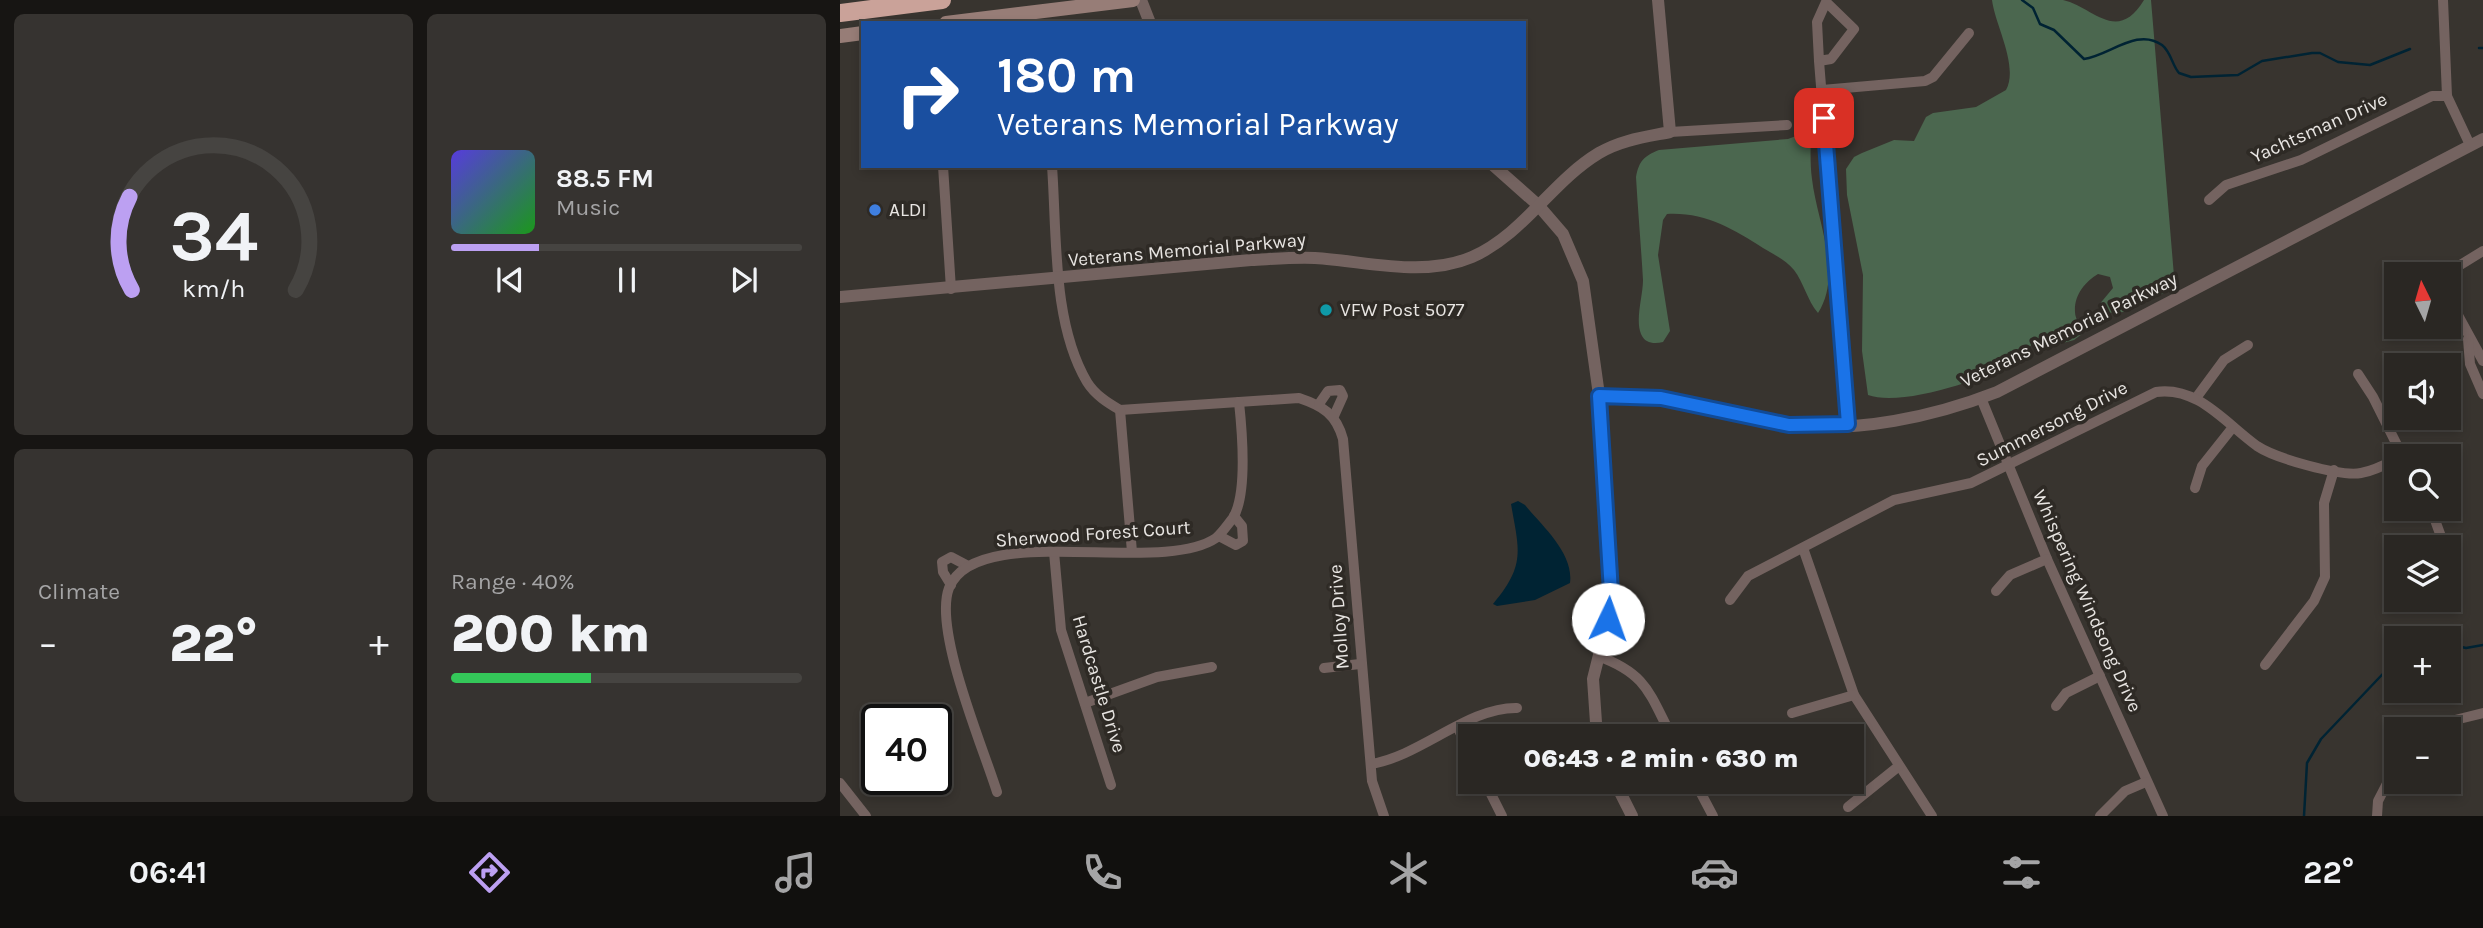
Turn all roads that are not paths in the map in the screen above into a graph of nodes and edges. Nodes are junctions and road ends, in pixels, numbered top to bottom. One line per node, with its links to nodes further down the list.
1 (942, 0): 7 (highway)
2 (1133, 0): 8 (main road)
3 (1141, 0): 9 (street)
4 (1658, 0): 17 (street)
5 (2442, 0): 15 (street)
6 (1826, 1): 13 (street); 13 (street)
7 (840, 13)
8 (962, 21)
9 (1149, 21)
10 (861, 33): 12 (main road)
11 (1969, 33): 14 (street)
12 (840, 36)
13 (1819, 61): 14 (street)
14 (1822, 90): 43 (street)
15 (2447, 96): 19 (street); 23 (street, Yachtsman Drive)
16 (1787, 125): 17 (street, Veterans Memorial Parkway)
17 (1670, 132): 24 (street, Veterans Memorial Parkway)
18 (2483, 139): 19 (street, Veterans Memorial Parkway)
19 (2470, 145): 37 (street, Veterans Memorial Parkway)
20 (943, 168): 28 (street)
21 (1052, 168): 27 (street)
22 (1496, 168): 24 (street)
23 (2208, 200)
24 (1538, 205): 27 (street, Veterans Memorial Parkway); 36 (street)
25 (2483, 251): 26 (street)
26 (2461, 265)
27 (1060, 279): 28 (street, Veterans Memorial Parkway); 41 (street)
28 (951, 289): 29 (street, Veterans Memorial Parkway)
29 (840, 297)
30 (2461, 322): 31 (street)
31 (2468, 335): 33 (street); 35 (street)
32 (2248, 345): 38 (street)
33 (2483, 361)
34 (2358, 374): 45 (street)
35 (2483, 394)
36 (1599, 396): 43 (street, Veterans Memorial Parkway); 60 (street)
37 (1980, 398): 43 (street, Veterans Memorial Parkway); 47 (street, Whispering Windsong Drive)
38 (2196, 398): 44 (street, Summersong Drive); 47 (street, Summersong Drive)
39 (1239, 402): 40 (street, Molloy Drive); 41 (street, Molloy Drive); 50 (street, Sherwood Forest Court)
40 (1319, 404): 42 (street); 42 (street, Molloy Drive)
41 (1120, 410): 54 (street)
42 (1334, 416): 61 (street, Molloy Drive)
43 (1848, 424)
44 (2233, 427): 48 (street, Summersong Drive); 49 (street)
45 (2394, 444)
46 (2384, 464): 48 (street, Summersong Drive)
47 (2010, 466): 52 (street, Summersong Drive); 55 (street, Whispering Windsong Drive)
48 (2334, 470): 62 (street)
49 (2195, 488)
50 (1234, 516): 51 (street, Sherwood Forest Court); 51 (street, Sherwood Forest Court)
51 (1219, 536): 54 (street, Sherwood Forest Court)
52 (1803, 548): 59 (street, Summersong Drive); 66 (street)
53 (1054, 552): 54 (street, Sherwood Forest Court); 56 (street, Sherwood Forest Court); 67 (street, Hardcastle Drive)
54 (1132, 552)
55 (2047, 559): 58 (street); 65 (street, Whispering Windsong Drive)
56 (968, 566): 57 (street); 57 (street, Sherwood Forest Court)
57 (951, 585): 83 (street, Sherwood Forest Court)
58 (1996, 591)
59 (1730, 600)
60 (1598, 656): 74 (street); 75 (street)
61 (1360, 664): 64 (street); 77 (street, Molloy Drive)
62 (2265, 665)
63 (1212, 667): 67 (street)
64 (1324, 668)
65 (2100, 676): 68 (street); 79 (street, Whispering Windsong Drive)
66 (1854, 695): 71 (street); 78 (street)
67 (1085, 703): 81 (street, Hardcastle Drive)
68 (2056, 706)
69 (1517, 708): 73 (street)
70 (2483, 712): 72 (street)
71 (1792, 713)
72 (2461, 718)
73 (1466, 724)
74 (1595, 724)
75 (1665, 724)
76 (1458, 728): 77 (street)
77 (1371, 764): 89 (street, Molloy Drive)
78 (1899, 766): 87 (street); 93 (street)
79 (2146, 782): 94 (street); 95 (street, Whispering Windsong Drive)
80 (840, 783): 88 (street)
81 (1111, 785)
82 (2384, 789): 96 (street)
83 (997, 792)
84 (1491, 794): 90 (street)
85 (1621, 794): 91 (street)
86 (1702, 794): 92 (street)
87 (1849, 807)
88 (866, 816)
89 (1384, 816)
90 (1502, 816)
91 (1632, 816)
92 (1713, 816)
93 (1932, 816)
94 (2100, 816)
95 (2163, 816)
96 (2377, 816)

